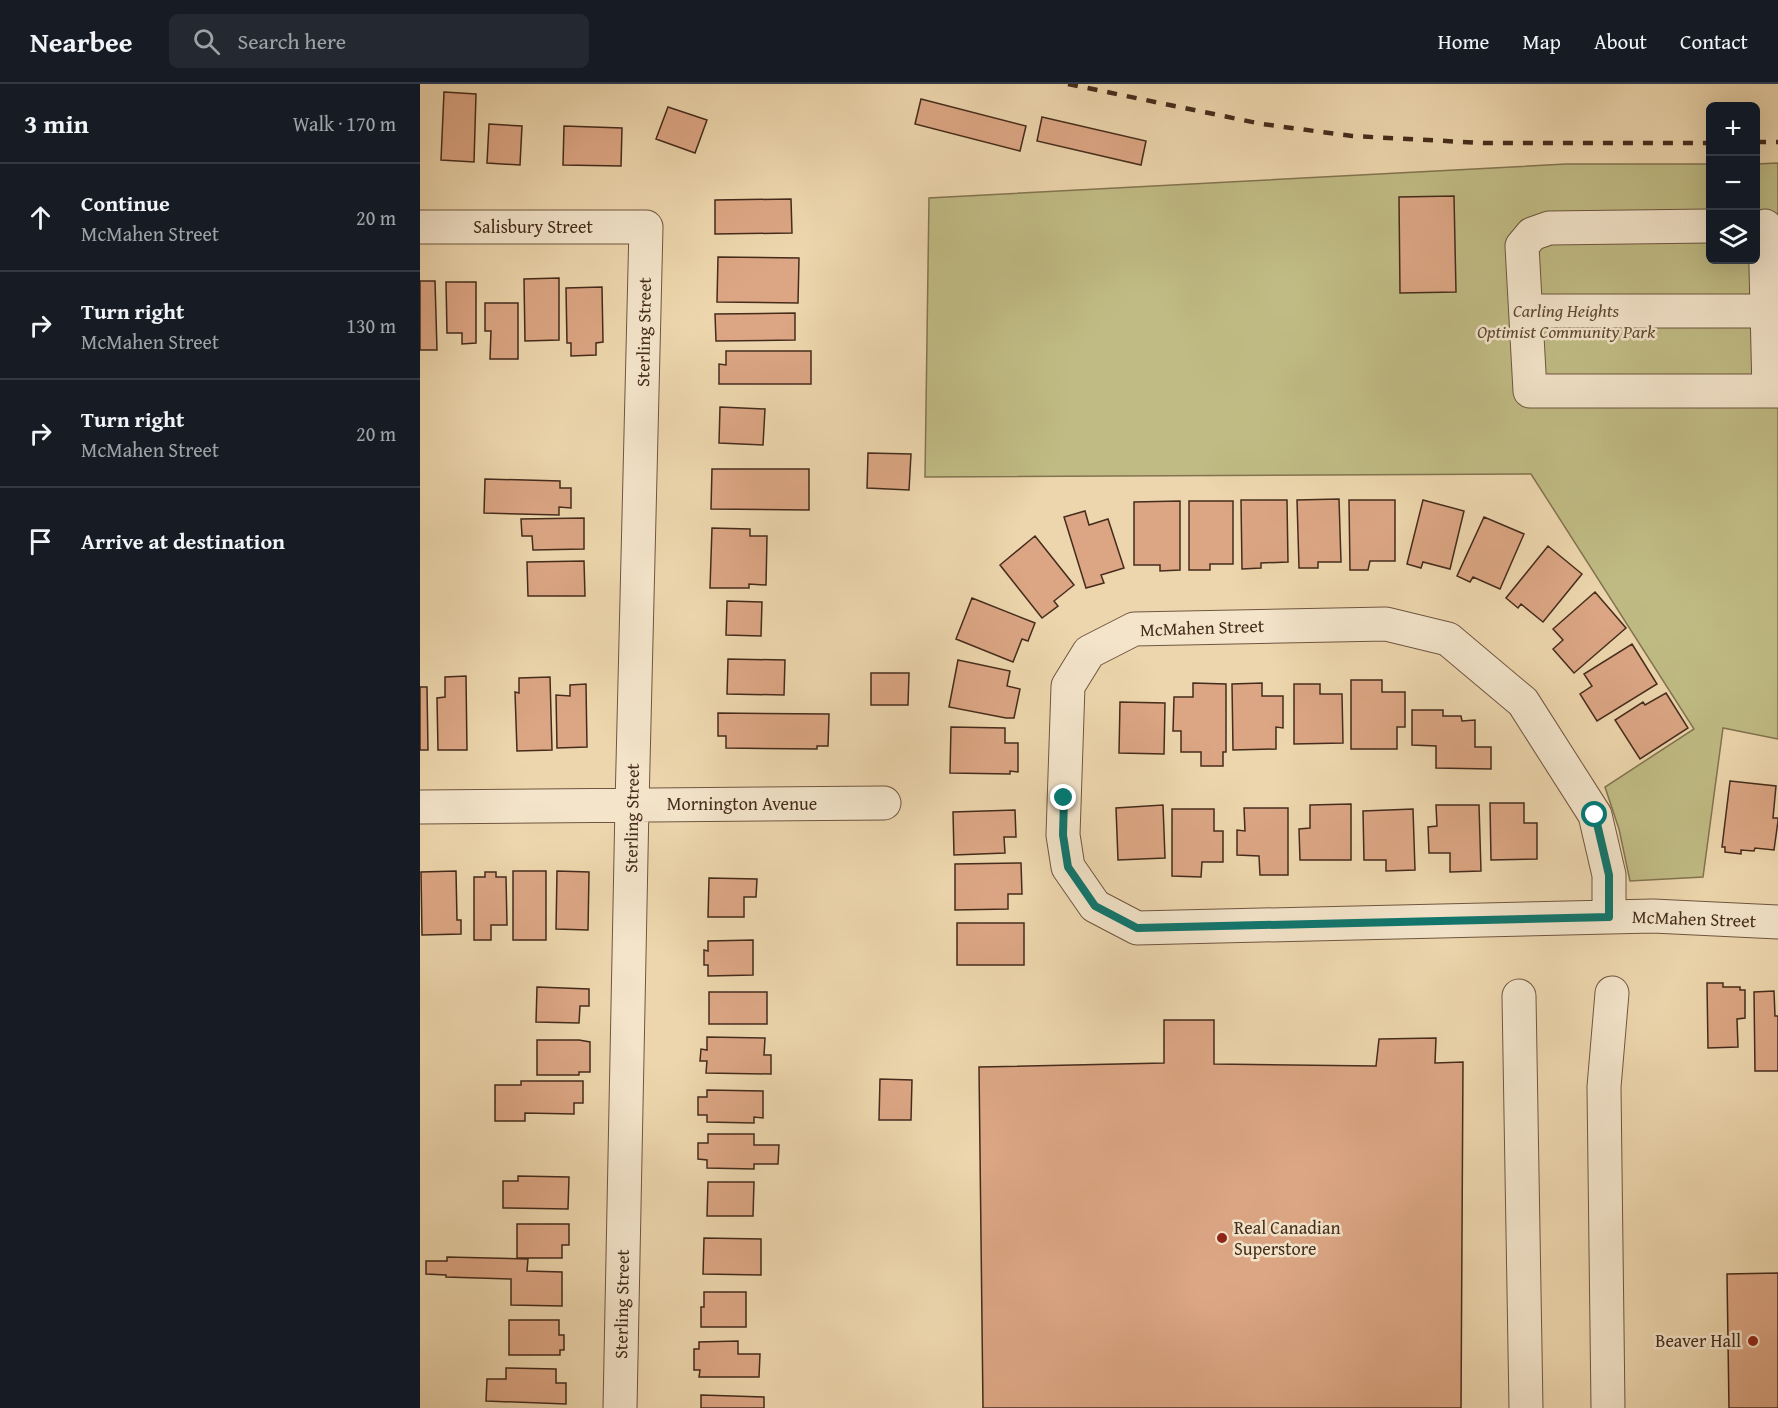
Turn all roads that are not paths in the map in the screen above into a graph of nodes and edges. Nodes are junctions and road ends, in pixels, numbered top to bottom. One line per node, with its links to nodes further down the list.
1 (1706, 226): 5 (street)
2 (1766, 226): 6 (street)
3 (420, 227): 4 (street, Salisbury Street)
4 (646, 227): 9 (street, Sterling Street)
5 (1526, 311): 6 (street); 7 (street)
6 (1773, 311): 7 (street)
7 (1774, 391)
8 (884, 803): 9 (street, Mornington Avenue)
9 (632, 805): 10 (street, Mornington Avenue); 15 (street, Sterling Street)
10 (420, 807)
11 (1609, 917): 11 (street, McMahen Street); 12 (street, McMahen Street)
12 (1778, 922)
13 (1612, 993): 17 (street)
14 (1519, 996): 16 (street)
15 (620, 1408)
16 (1526, 1408)
17 (1608, 1408)

